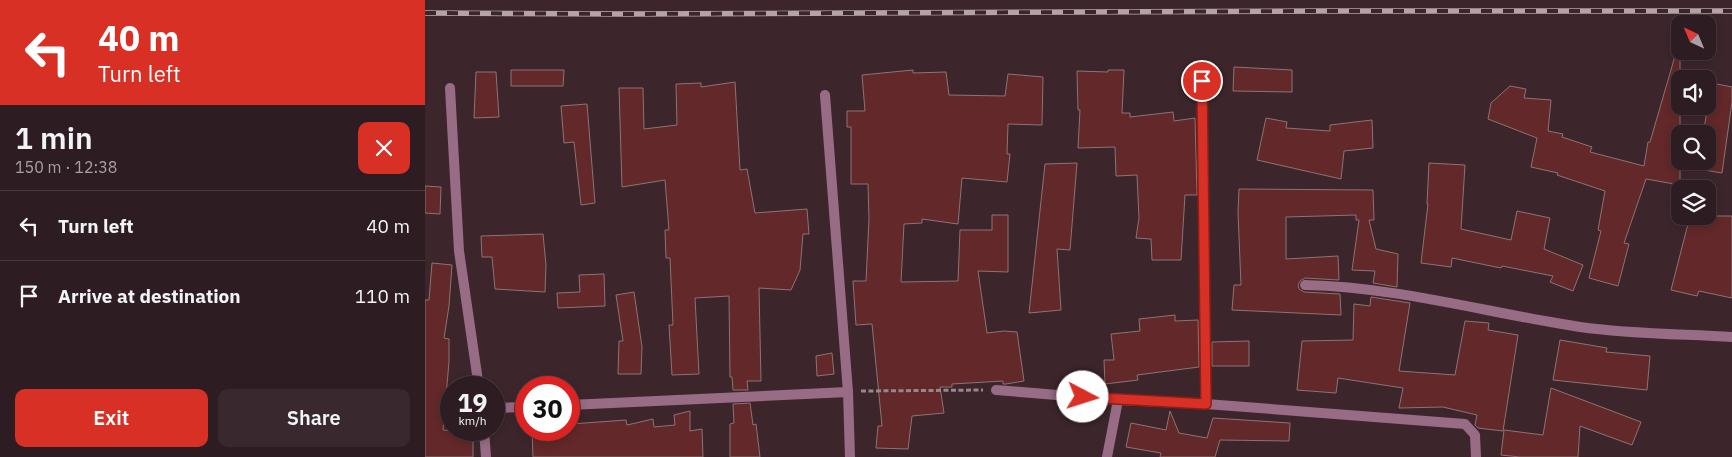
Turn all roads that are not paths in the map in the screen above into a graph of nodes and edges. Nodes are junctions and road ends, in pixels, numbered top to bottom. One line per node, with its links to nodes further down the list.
1 (1202, 81): 11 (street)
2 (450, 88): 6 (street)
3 (825, 95): 8 (street)
4 (1305, 285): 5 (street)
5 (1732, 337)
6 (477, 376)
7 (996, 390): 9 (street)
8 (848, 392): 10 (street); 14 (street)
9 (1118, 400): 11 (street); 15 (street)
10 (580, 404)
11 (1206, 404): 16 (street)
12 (485, 441): 13 (street)
13 (487, 457)
14 (850, 457)
15 (1107, 457)
16 (1476, 457)

